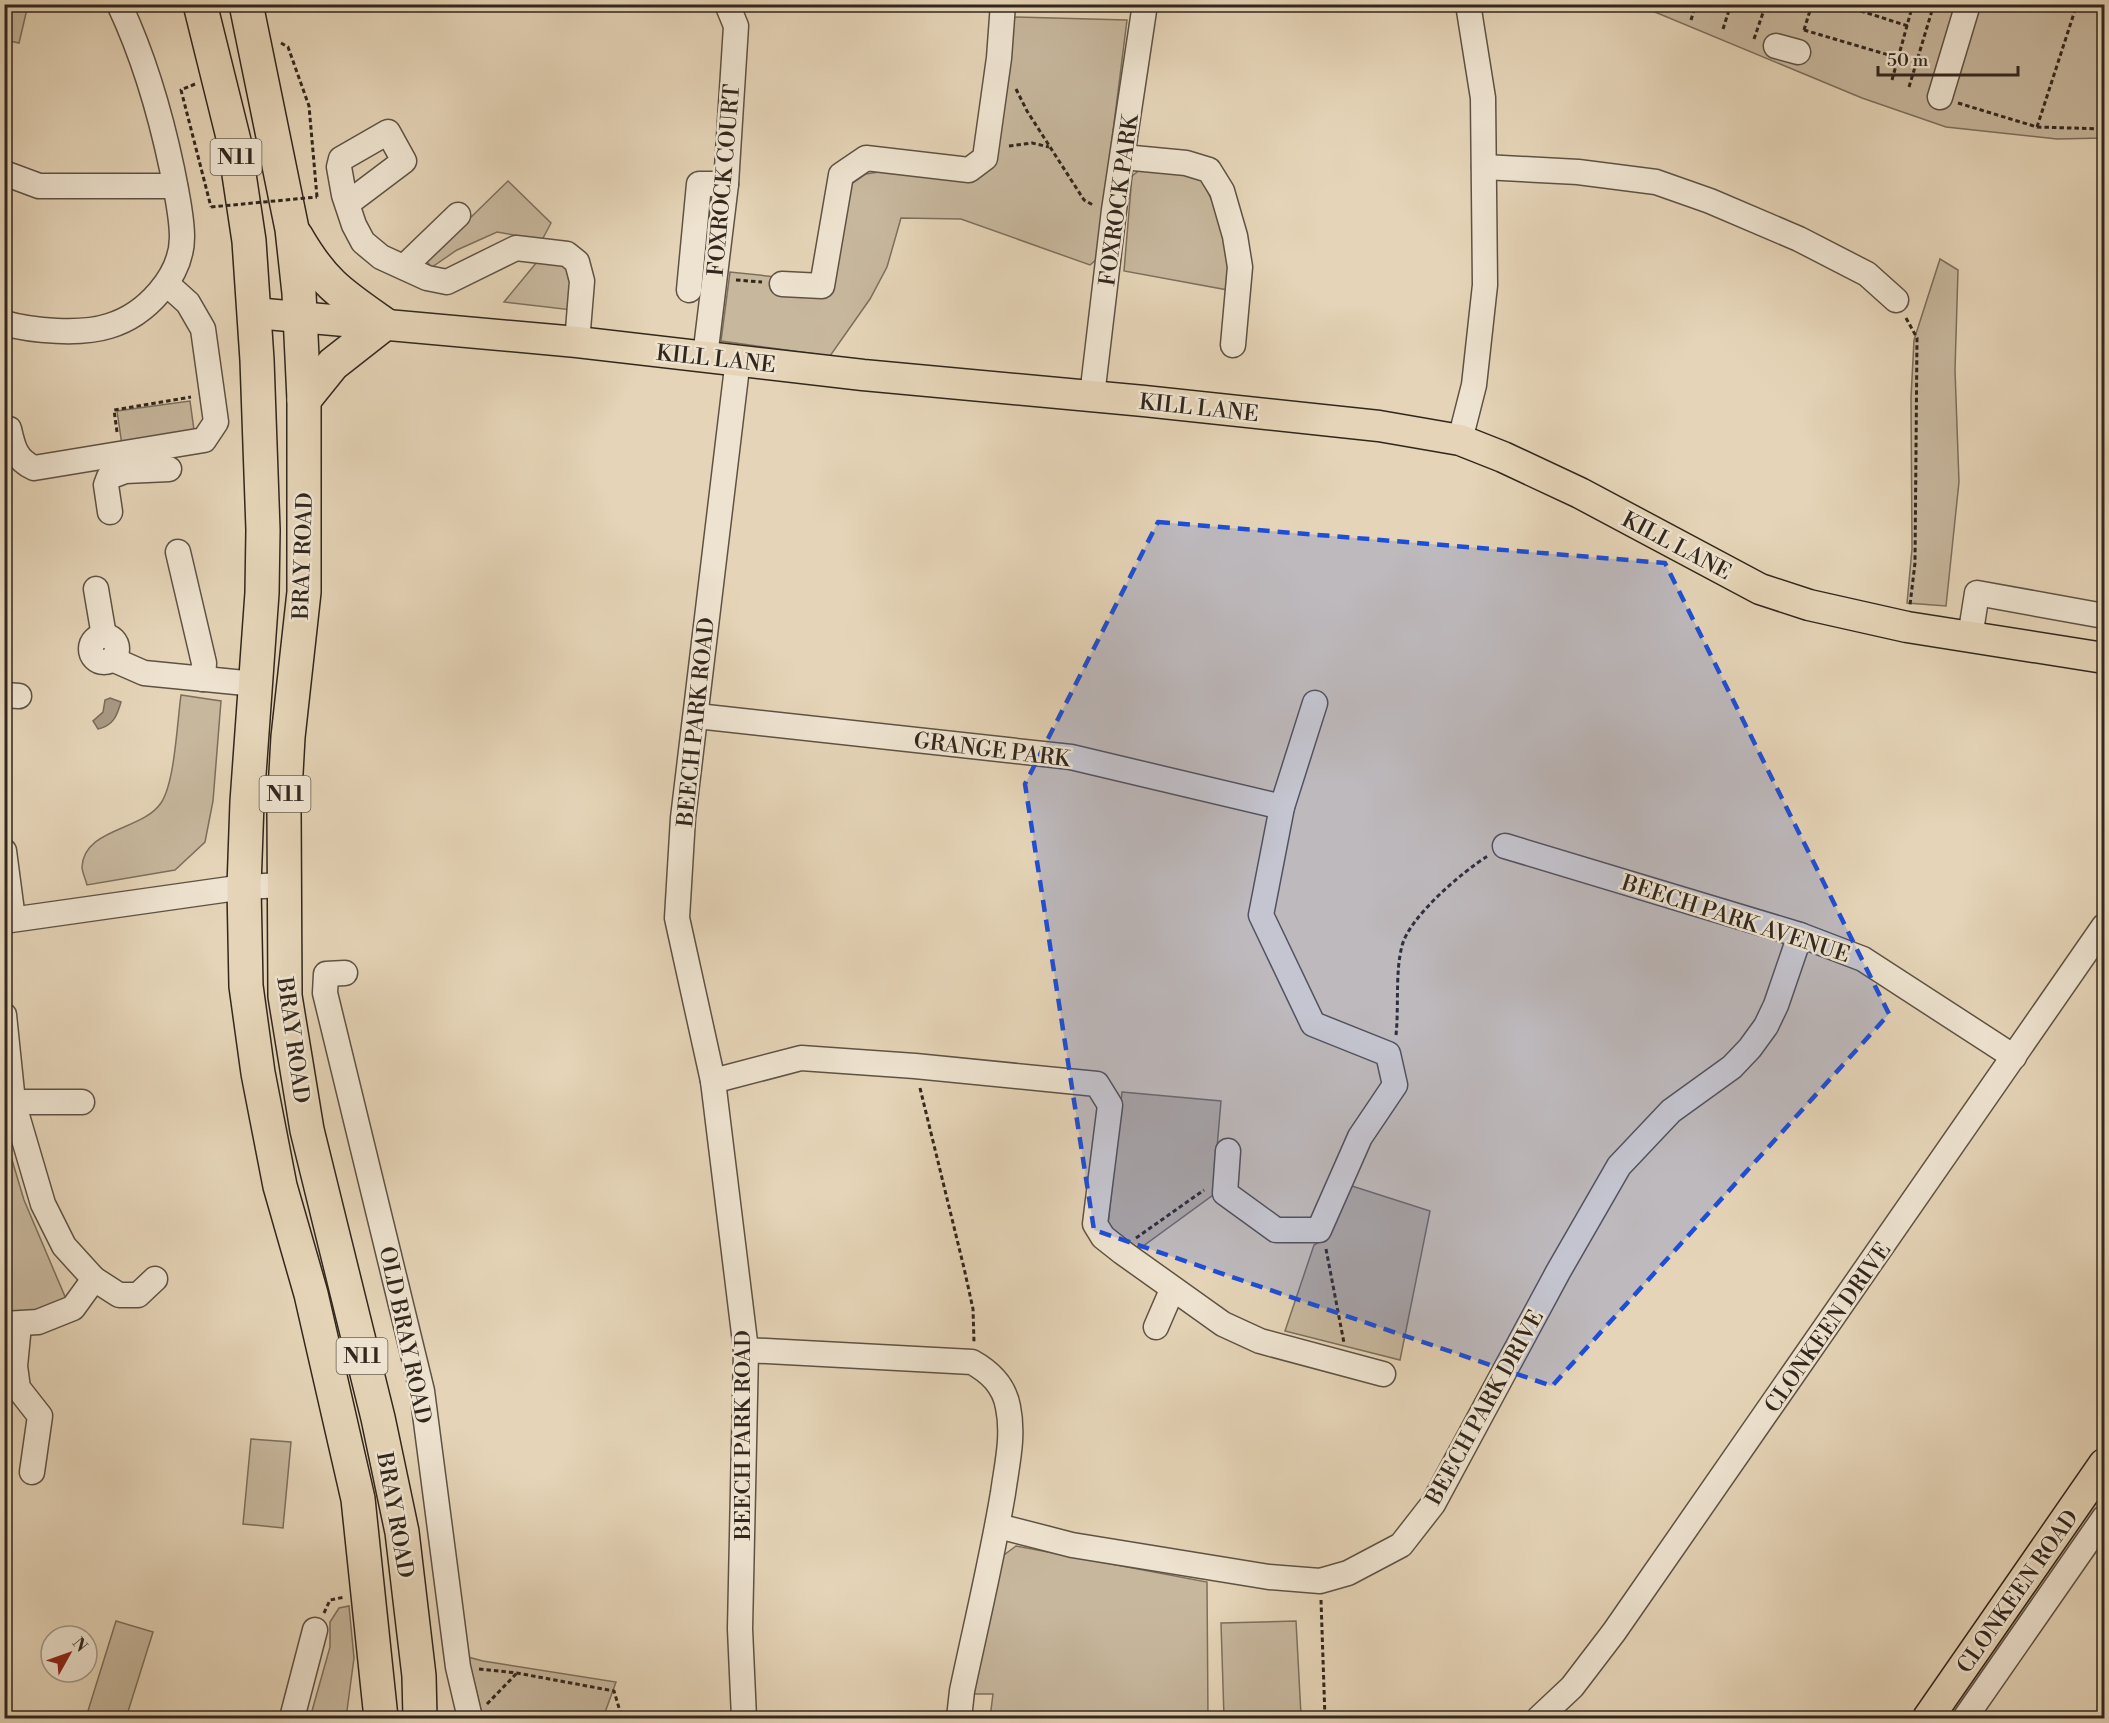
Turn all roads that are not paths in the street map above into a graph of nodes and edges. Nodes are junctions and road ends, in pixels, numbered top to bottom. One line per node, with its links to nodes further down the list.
1 (119, 4): 14 (street)
2 (200, 4): 23 (highway, N11)
3 (728, 4): 13 (street, FOXROCK COURT)
4 (1003, 4): 20 (street)
5 (1468, 4): 11 (street)
6 (1968, 4): 9 (street)
7 (1138, 5): 10 (street, FOXROCK PARK)
8 (249, 17): 17 (highway, N11)
9 (1940, 97)
10 (1123, 157): 28 (street); 31 (street, FOXROCK PARK)
11 (1484, 167): 22 (street); 34 (street)
12 (4, 173): 14 (street)
13 (726, 184): 21 (street); 29 (street, FOXROCK COURT)
14 (175, 186): 19 (street)
15 (347, 204): 18 (street)
16 (458, 215): 18 (street)
17 (292, 229): 24 (highway, N11); 26 (highway)
18 (404, 267): 27 (street)
19 (167, 284): 25 (street); 33 (street)
20 (782, 284)
21 (690, 290)
22 (1896, 300)
23 (254, 313): 24 (main road, KILL LANE); 43 (highway, BRAY ROAD / N11)
24 (300, 315): 26 (main road, KILL LANE); 32 (highway, BRAY ROAD / N11)
25 (4, 322)
26 (384, 324): 27 (main road, KILL LANE); 32 (highway)
27 (577, 342): 29 (main road, KILL LANE)
28 (1233, 345)
29 (705, 357): 30 (main road, KILL LANE)
30 (738, 359): 31 (main road, KILL LANE); 45 (street, BEECH PARK ROAD)
31 (1092, 396): 34 (main road, KILL LANE)
32 (304, 400): 49 (highway, BRAY ROAD / N11)
33 (4, 428)
34 (1460, 440): 40 (main road, KILL LANE)
35 (169, 469): 36 (street)
36 (110, 512)
37 (178, 552): 42 (street)
38 (96, 589): 42 (street)
39 (2104, 616): 40 (street)
40 (1970, 637): 41 (main road, KILL LANE)
41 (2104, 657)
42 (203, 679): 43 (street)
43 (256, 684): 50 (highway, BRAY ROAD / N11)
44 (1315, 703): 46 (street)
45 (697, 716): 46 (street, GRANGE PARK); 57 (street, BEECH PARK ROAD)
46 (1282, 807): 60 (street)
47 (1505, 846): 53 (street, BEECH PARK AVENUE)
48 (4, 851): 51 (street)
49 (283, 885): 50 (street); 77 (highway, BRAY ROAD / N11)
50 (244, 887): 51 (street); 76 (highway, BRAY ROAD / N11)
51 (9, 920)
52 (2104, 926): 56 (street, CLONKEEN DRIVE)
53 (1800, 934): 56 (street, BEECH PARK AVENUE); 71 (street, BEECH PARK DRIVE)
54 (345, 973): 73 (street, OLD BRAY ROAD)
55 (4, 1015): 58 (street)
56 (2014, 1057): 79 (street, CLONKEEN DRIVE)
57 (713, 1082): 63 (street); 66 (street, BEECH PARK ROAD)
58 (13, 1102): 59 (street); 61 (street)
59 (82, 1102)
60 (1228, 1151)
61 (94, 1279): 62 (street); 64 (street)
62 (155, 1279)
63 (1172, 1290): 65 (street); 67 (street)
64 (11, 1324): 69 (street)
65 (1155, 1327)
66 (746, 1350): 71 (street); 78 (street, BEECH PARK ROAD)
67 (1383, 1374)
68 (2104, 1464): 80 (main road, CLONKEEN ROAD)
69 (32, 1472)
70 (2104, 1518): 81 (street, CLONKEEN ROAD)
71 (998, 1526): 74 (street)
72 (315, 1630): 75 (street)
73 (478, 1713)
74 (960, 1718)
75 (292, 1719)
76 (381, 1719)
77 (420, 1719)
78 (744, 1719)
79 (1539, 1719)
80 (1928, 1719)
81 (1965, 1719)

